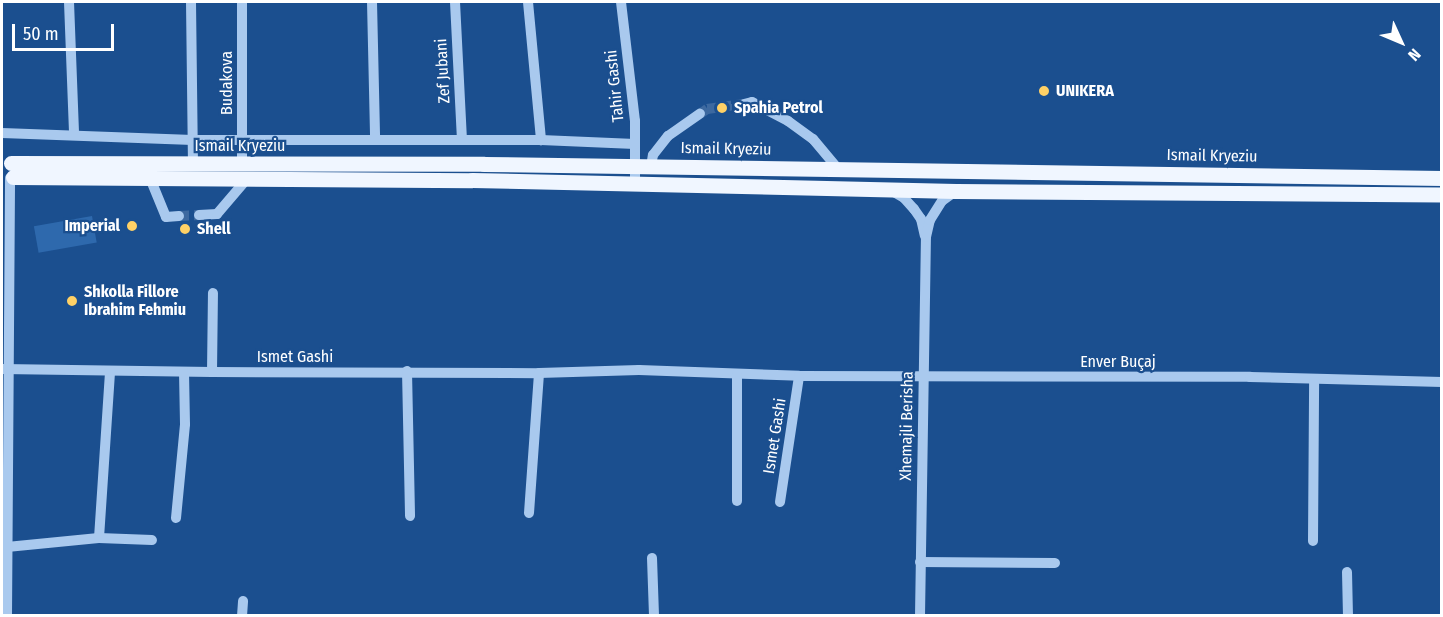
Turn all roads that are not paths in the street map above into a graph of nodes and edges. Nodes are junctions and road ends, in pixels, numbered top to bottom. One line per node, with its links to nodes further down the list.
1 (69, 2): 11 (street)
2 (191, 2): 14 (street)
3 (242, 2): 15 (street, Budakova)
4 (372, 2): 12 (street)
5 (455, 2): 13 (street, Zef Jubani)
6 (528, 2): 16 (street)
7 (621, 2): 17 (street, Tahir Gashi)
8 (744, 104): 20 (street)
9 (700, 114): 19 (street)
10 (2, 133): 11 (street)
11 (74, 134): 14 (street)
12 (375, 139): 13 (street); 15 (street)
13 (462, 139): 16 (street)
14 (193, 140): 15 (street); 18 (street)
15 (242, 140): 22 (street, Budakova)
16 (541, 140): 17 (street)
17 (635, 144): 19 (street, Tahir Gashi)
18 (193, 164): 21 (main road, Ismail Kryeziu); 22 (main road, Ismail Kryeziu)
19 (644, 167): 20 (main road, Ismail Kryeziu); 22 (main road, Ismail Kryeziu); 25 (street, Tahir Gashi)
20 (838, 169): 24 (main road, Ismail Kryeziu)
21 (5, 171): 23 (main road, Ismail Kryeziu); 33 (street)
22 (244, 172): 23 (main road, Ismail Kryeziu); 25 (main road, Ismail Kryeziu); 29 (street)
23 (150, 178): 30 (street)
24 (1442, 178)
25 (636, 183): 26 (main road, Ismail Kryeziu)
26 (889, 189): 27 (main road, Ismail Kryeziu); 31 (street, Xhemajli Berisha)
27 (956, 190): 28 (main road, Ismail Kryeziu); 31 (street, Xhemajli Berisha)
28 (1442, 194)
29 (199, 215)
30 (179, 216)
31 (926, 237): 41 (street, Xhemajli Berisha)
32 (213, 293): 37 (street)
33 (6, 369): 34 (street, Ismet Gashi); 44 (street)
34 (110, 371): 36 (street, Ismet Gashi); 51 (street)
35 (407, 371): 37 (street, Ismet Gashi); 38 (street, Ismet Gashi); 48 (street)
36 (184, 372): 37 (street, Ismet Gashi); 49 (street)
37 (212, 372)
38 (539, 373): 39 (street, Ismet Gashi); 47 (street)
39 (737, 374): 40 (street, Ismet Gashi); 45 (street, Ismet Gashi)
40 (799, 376): 41 (street, Ismet Gashi); 46 (street, Ismet Gashi)
41 (922, 376): 42 (street, Enver Buçaj); 56 (street, Xhemajli Berisha)
42 (1314, 379): 43 (street, Enver Buçaj); 53 (street)
43 (1442, 382)
44 (4, 473): 50 (street)
45 (736, 501)
46 (780, 502)
47 (529, 513)
48 (410, 516)
49 (176, 518)
50 (4, 534): 54 (street)
51 (99, 538): 52 (street); 54 (street)
52 (152, 540)
53 (1313, 541)
54 (7, 547): 59 (street)
55 (652, 558): 63 (street)
56 (920, 562): 57 (street); 64 (street, Xhemajli Berisha)
57 (1055, 563)
58 (1347, 572): 65 (street)
59 (4, 584): 61 (street)
60 (243, 601): 62 (street)
61 (7, 615)
62 (242, 615)
63 (654, 615)
64 (920, 615)
65 (1348, 615)

